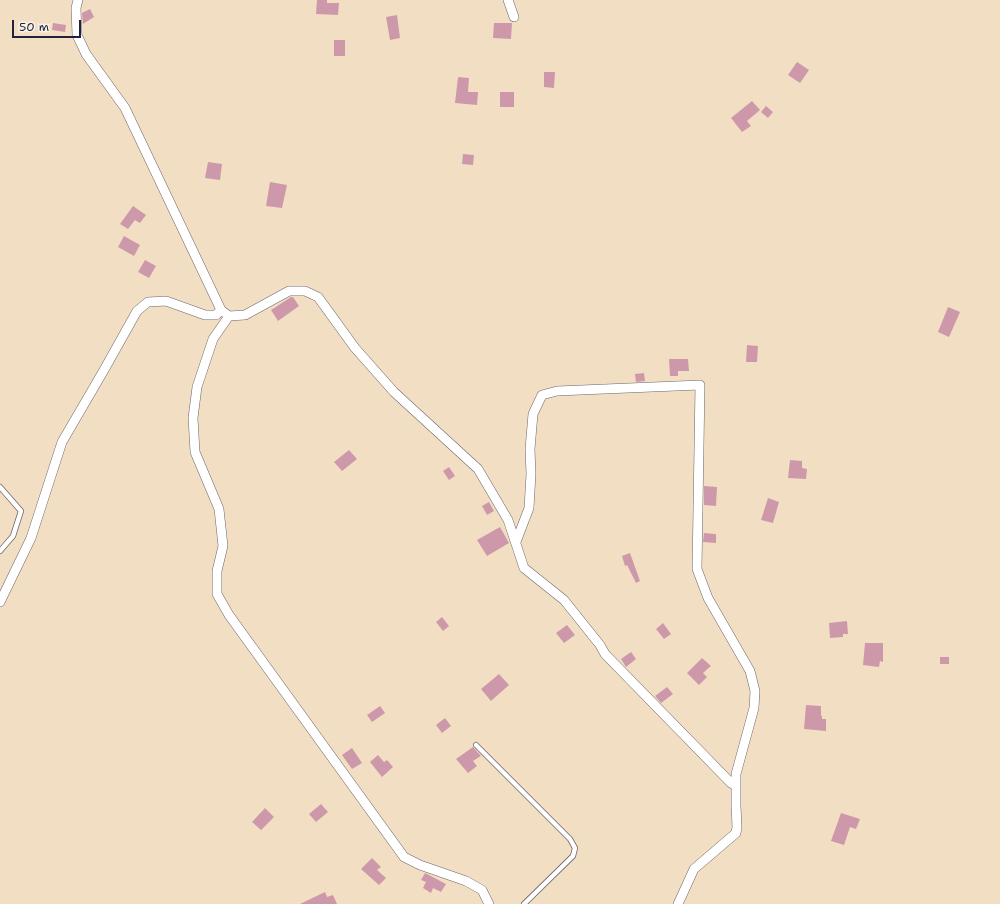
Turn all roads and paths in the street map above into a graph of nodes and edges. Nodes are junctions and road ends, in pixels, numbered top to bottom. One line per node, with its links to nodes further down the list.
1 (78, 0): 4 (street)
2 (508, 0): 3 (street)
3 (514, 16)
4 (225, 313): 6 (street); 8 (street); 11 (street)
5 (0, 487): 7 (lane)
6 (516, 542): 10 (street); 10 (street)
7 (0, 551)
8 (0, 602)
9 (476, 745): 12 (lane)
10 (736, 786): 13 (street)
11 (489, 904)
12 (524, 904)
13 (678, 904)

